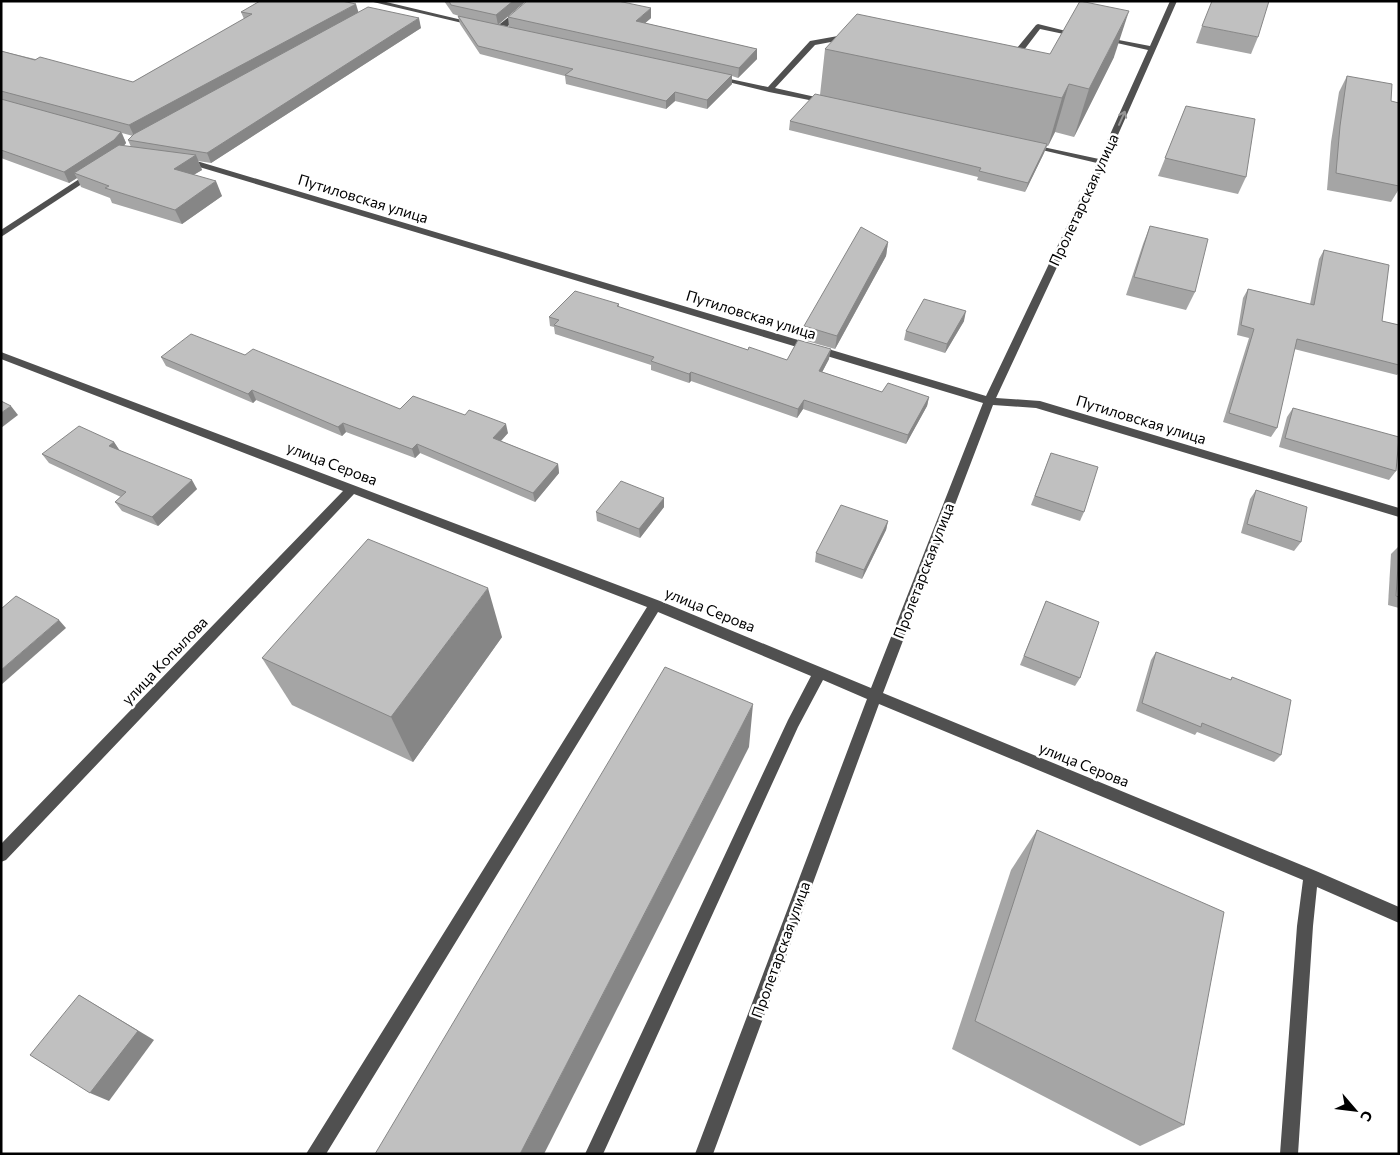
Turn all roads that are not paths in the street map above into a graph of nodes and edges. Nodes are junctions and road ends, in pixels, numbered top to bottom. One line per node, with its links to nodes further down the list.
1 (372, 1): 4 (street)
2 (534, 1): 8 (street)
3 (1174, 1): 13 (street, Пролетарская улица)
4 (388, 3): 5 (street); 6 (street)
5 (377, 9)
6 (480, 24)
7 (489, 26): 8 (street)
8 (499, 29): 9 (street)
9 (508, 31)
10 (1086, 36): 14 (street)
11 (858, 38): 16 (street)
12 (1095, 38): 13 (street)
13 (1152, 49): 20 (street, Пролетарская улица, one-way to 13)
14 (1003, 70)
15 (711, 77): 16 (street)
16 (769, 90): 17 (street)
17 (836, 104)
18 (1017, 144): 20 (street)
19 (170, 160): 24 (street, Путиловская улица)
20 (1102, 162): 24 (street, Пролетарская улица)
21 (99, 170): 22 (street)
22 (1, 234)
23 (1, 355): 25 (street, улица Серова)
24 (989, 401): 26 (street, Путиловская улица); 29 (street, Пролетарская улица)
25 (352, 489): 27 (street, улица Серова); 30 (street, улица Копылова)
26 (1399, 512)
27 (655, 605): 28 (street, улица Серова); 33 (street)
28 (820, 672): 29 (street, улица Серова); 34 (street)
29 (875, 696): 31 (street, улица Серова); 35 (street, Пролетарская улица)
30 (1, 855)
31 (1311, 876): 32 (street, улица Серова); 36 (street)
32 (1399, 915)
33 (315, 1154)
34 (594, 1154)
35 (704, 1154)
36 (1289, 1154)

